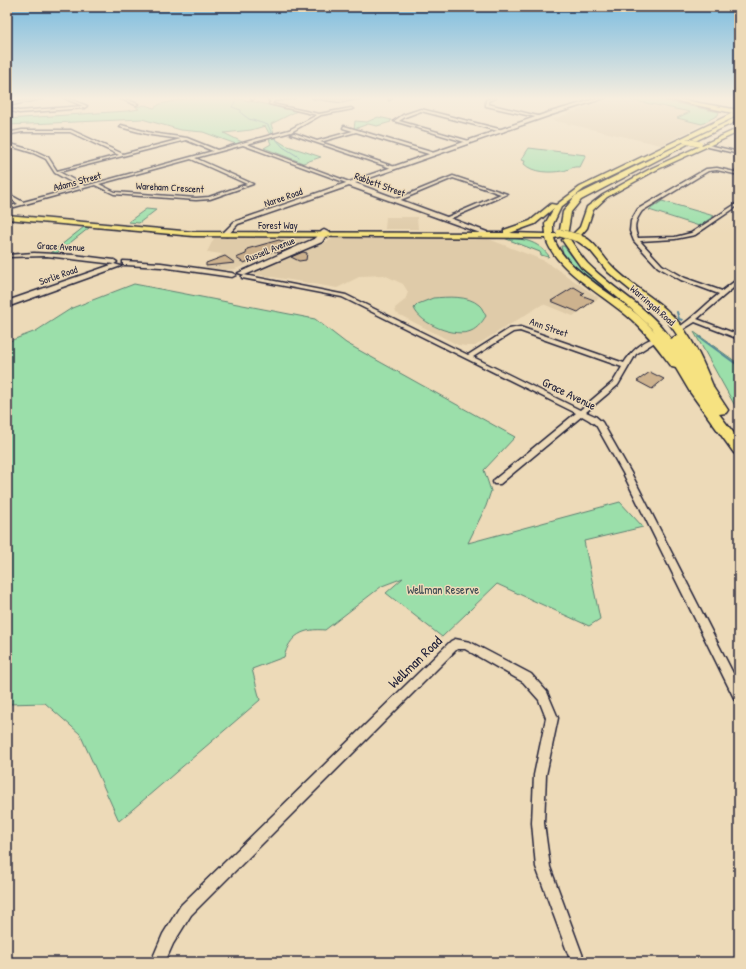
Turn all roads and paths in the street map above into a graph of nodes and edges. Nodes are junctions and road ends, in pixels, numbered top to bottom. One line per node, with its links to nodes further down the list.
1 (97, 143): 14 (street)
2 (169, 143): 14 (street)
3 (197, 143): 11 (street)
4 (321, 143): 16 (street)
5 (397, 143): 13 (street)
6 (464, 143): 13 (main road, Naree Road)
7 (693, 143): 22 (main road); 30 (main road); 36 (highway); 36 (highway)
8 (694, 143): 12 (street)
9 (7, 144): 17 (street)
10 (244, 144): 11 (street, Adams Street); 20 (street, Rabbett Street)
11 (217, 151): 15 (street, Adams Street)
12 (739, 153)
13 (433, 154): 16 (main road, Naree Road)
14 (122, 155): 17 (street)
15 (192, 158): 19 (street, Adams Street); 19 (street, Wareham Crescent)
16 (394, 168): 20 (main road, Naree Road)
17 (56, 172): 21 (street)
18 (739, 174): 38 (street)
19 (95, 184): 21 (street, Adams Street)
20 (351, 184): 24 (main road, Rabbett Street); 33 (main road, Naree Road)
21 (84, 187): 26 (street, Adams Street)
22 (582, 188): 32 (main road); 35 (main road)
23 (7, 194): 26 (street)
24 (396, 200): 29 (main road, Rabbett Street); 29 (street)
25 (739, 203): 38 (street)
26 (22, 204): 27 (street, Adams Street)
27 (7, 208)
28 (7, 216): 33 (main road, Forest Way)
29 (447, 219): 31 (main road, Rabbett Street)
30 (586, 219): 36 (main road); 39 (main road)
31 (485, 232): 32 (main road, Forest Way); 34 (main road, Forest Way)
32 (504, 232): 35 (main road, Forest Way)
33 (226, 233): 34 (main road, Forest Way)
34 (324, 234): 37 (main road, Forest Way); 44 (main road, Russell Avenue)
35 (549, 234): 36 (main road); 37 (main road, Forest Way); 41 (main road, Warringah Road)
36 (570, 235): 39 (main road, Warringah Road); 54 (highway, Warringah Road); 55 (highway, Warringah Road)
37 (522, 236): 41 (main road)
38 (636, 240): 46 (street)
39 (595, 252): 49 (main road, Warringah Road)
40 (7, 256): 42 (street, Grace Avenue)
41 (558, 256): 51 (main road, Warringah Road)
42 (116, 264): 43 (main road, Sorlie Road); 47 (main road, Sorlie Road)
43 (232, 275): 44 (main road, Russell Avenue)
44 (243, 275): 52 (street, Grace Avenue)
45 (739, 280): 46 (street)
46 (723, 293): 48 (street)
47 (7, 304)
48 (694, 321): 49 (street); 50 (street)
49 (680, 329): 55 (main road, Warringah Road)
50 (739, 337)
51 (656, 339): 53 (street); 54 (main road, Warringah Road)
52 (468, 357): 53 (street, Ann Street); 56 (street, Grace Avenue)
53 (627, 366): 56 (street)
54 (690, 382): 58 (highway, Warringah Road)
55 (712, 395): 57 (highway, Warringah Road)
56 (581, 413): 59 (street); 60 (street, Grace Avenue)
57 (739, 436)
58 (739, 450)
59 (497, 482)
60 (739, 696)
61 (158, 962): 62 (street, Wellman Road)
62 (578, 962)

